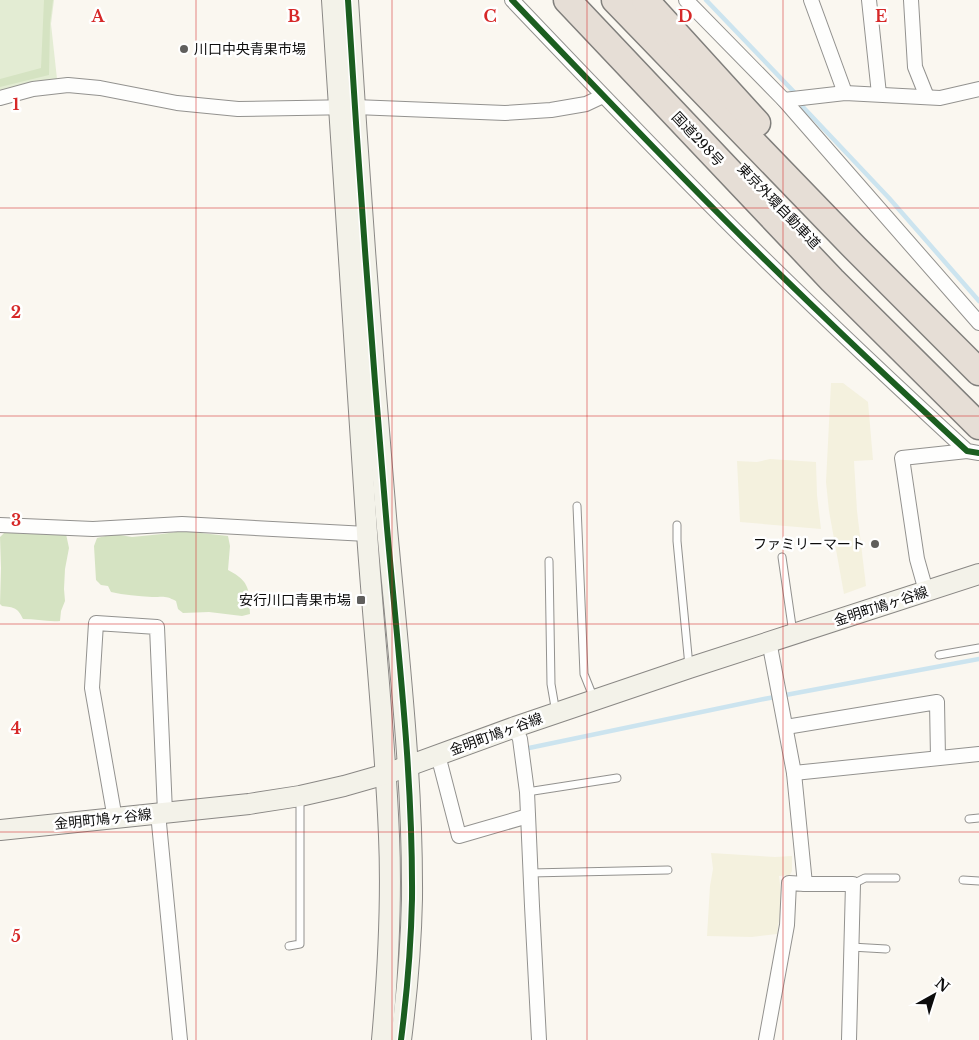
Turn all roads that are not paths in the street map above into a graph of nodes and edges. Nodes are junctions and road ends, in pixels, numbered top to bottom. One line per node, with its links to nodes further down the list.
1 (332, 0): 21 (street)
2 (348, 0): 21 (street)
3 (512, 0): 17 (street)
4 (551, 0): 23 (highway)
5 (567, 0): 23 (highway, 国道298号)
6 (582, 0): 27 (highway, 東京外環自動車道)
7 (615, 0): 26 (highway, 東京外環自動車道)
8 (632, 0): 22 (highway)
9 (645, 0): 22 (highway)
10 (686, 0): 20 (street)
11 (811, 0): 15 (street)
12 (869, 0): 16 (street)
13 (911, 0): 18 (street)
14 (979, 89): 18 (street)
15 (845, 93): 16 (street); 20 (street)
16 (879, 94): 18 (street)
17 (603, 96): 21 (street); 29 (street)
18 (927, 97)
19 (0, 98): 21 (street)
20 (784, 100): 24 (street)
21 (347, 107): 33 (street); 50 (street)
22 (859, 234): 25 (highway)
23 (832, 280): 28 (highway, 国道298号)
24 (979, 323)
25 (979, 356)
26 (979, 372)
27 (979, 409)
28 (979, 426)
29 (973, 452): 37 (street)
30 (577, 506): 43 (lane)
31 (0, 525): 33 (street)
32 (677, 525): 42 (lane)
33 (367, 534): 52 (street)
34 (782, 557): 38 (lane)
35 (549, 561): 44 (lane)
36 (979, 574): 37 (street, 金明町鳩ヶ谷線)
37 (926, 591): 38 (street, 金明町鳩ヶ谷線)
38 (793, 634): 39 (street, 金明町鳩ヶ谷線)
39 (769, 641): 42 (street, 金明町鳩ヶ谷線); 46 (street)
40 (979, 648): 41 (lane)
41 (939, 655)
42 (689, 668): 43 (street, 金明町鳩ヶ谷線)
43 (594, 700): 44 (street, 金明町鳩ヶ谷線)
44 (556, 712): 45 (street, 金明町鳩ヶ谷線)
45 (515, 727): 47 (street, 金明町鳩ヶ谷線); 54 (street)
46 (786, 727): 49 (street); 51 (street)
47 (438, 754): 50 (street, 金明町鳩ヶ谷線); 57 (street)
48 (979, 754): 49 (street)
49 (938, 758): 51 (street)
50 (408, 766): 52 (street, 金明町鳩ヶ谷線); 74 (street)
51 (794, 773): 67 (street)
52 (386, 774): 55 (street, 金明町鳩ヶ谷線); 73 (street)
53 (616, 778): 54 (lane)
54 (527, 792): 57 (street)
55 (300, 796): 56 (street, 金明町鳩ヶ谷線); 69 (lane)
56 (162, 812): 59 (street, 金明町鳩ヶ谷線); 59 (street); 72 (street)
57 (528, 816): 63 (street)
58 (979, 818): 60 (lane)
59 (115, 819): 61 (street, 金明町鳩ヶ谷線)
60 (969, 819)
61 (0, 830)
62 (668, 870): 63 (lane)
63 (530, 873): 75 (street)
64 (896, 878): 68 (lane)
65 (963, 880): 66 (lane)
66 (979, 881)
67 (805, 884): 68 (street); 76 (street)
68 (853, 884): 70 (street)
69 (289, 946)
70 (851, 947): 71 (lane); 77 (street)
71 (886, 949)
72 (180, 1040)
73 (382, 1040)
74 (401, 1040)
75 (539, 1040)
76 (766, 1040)
77 (848, 1040)

